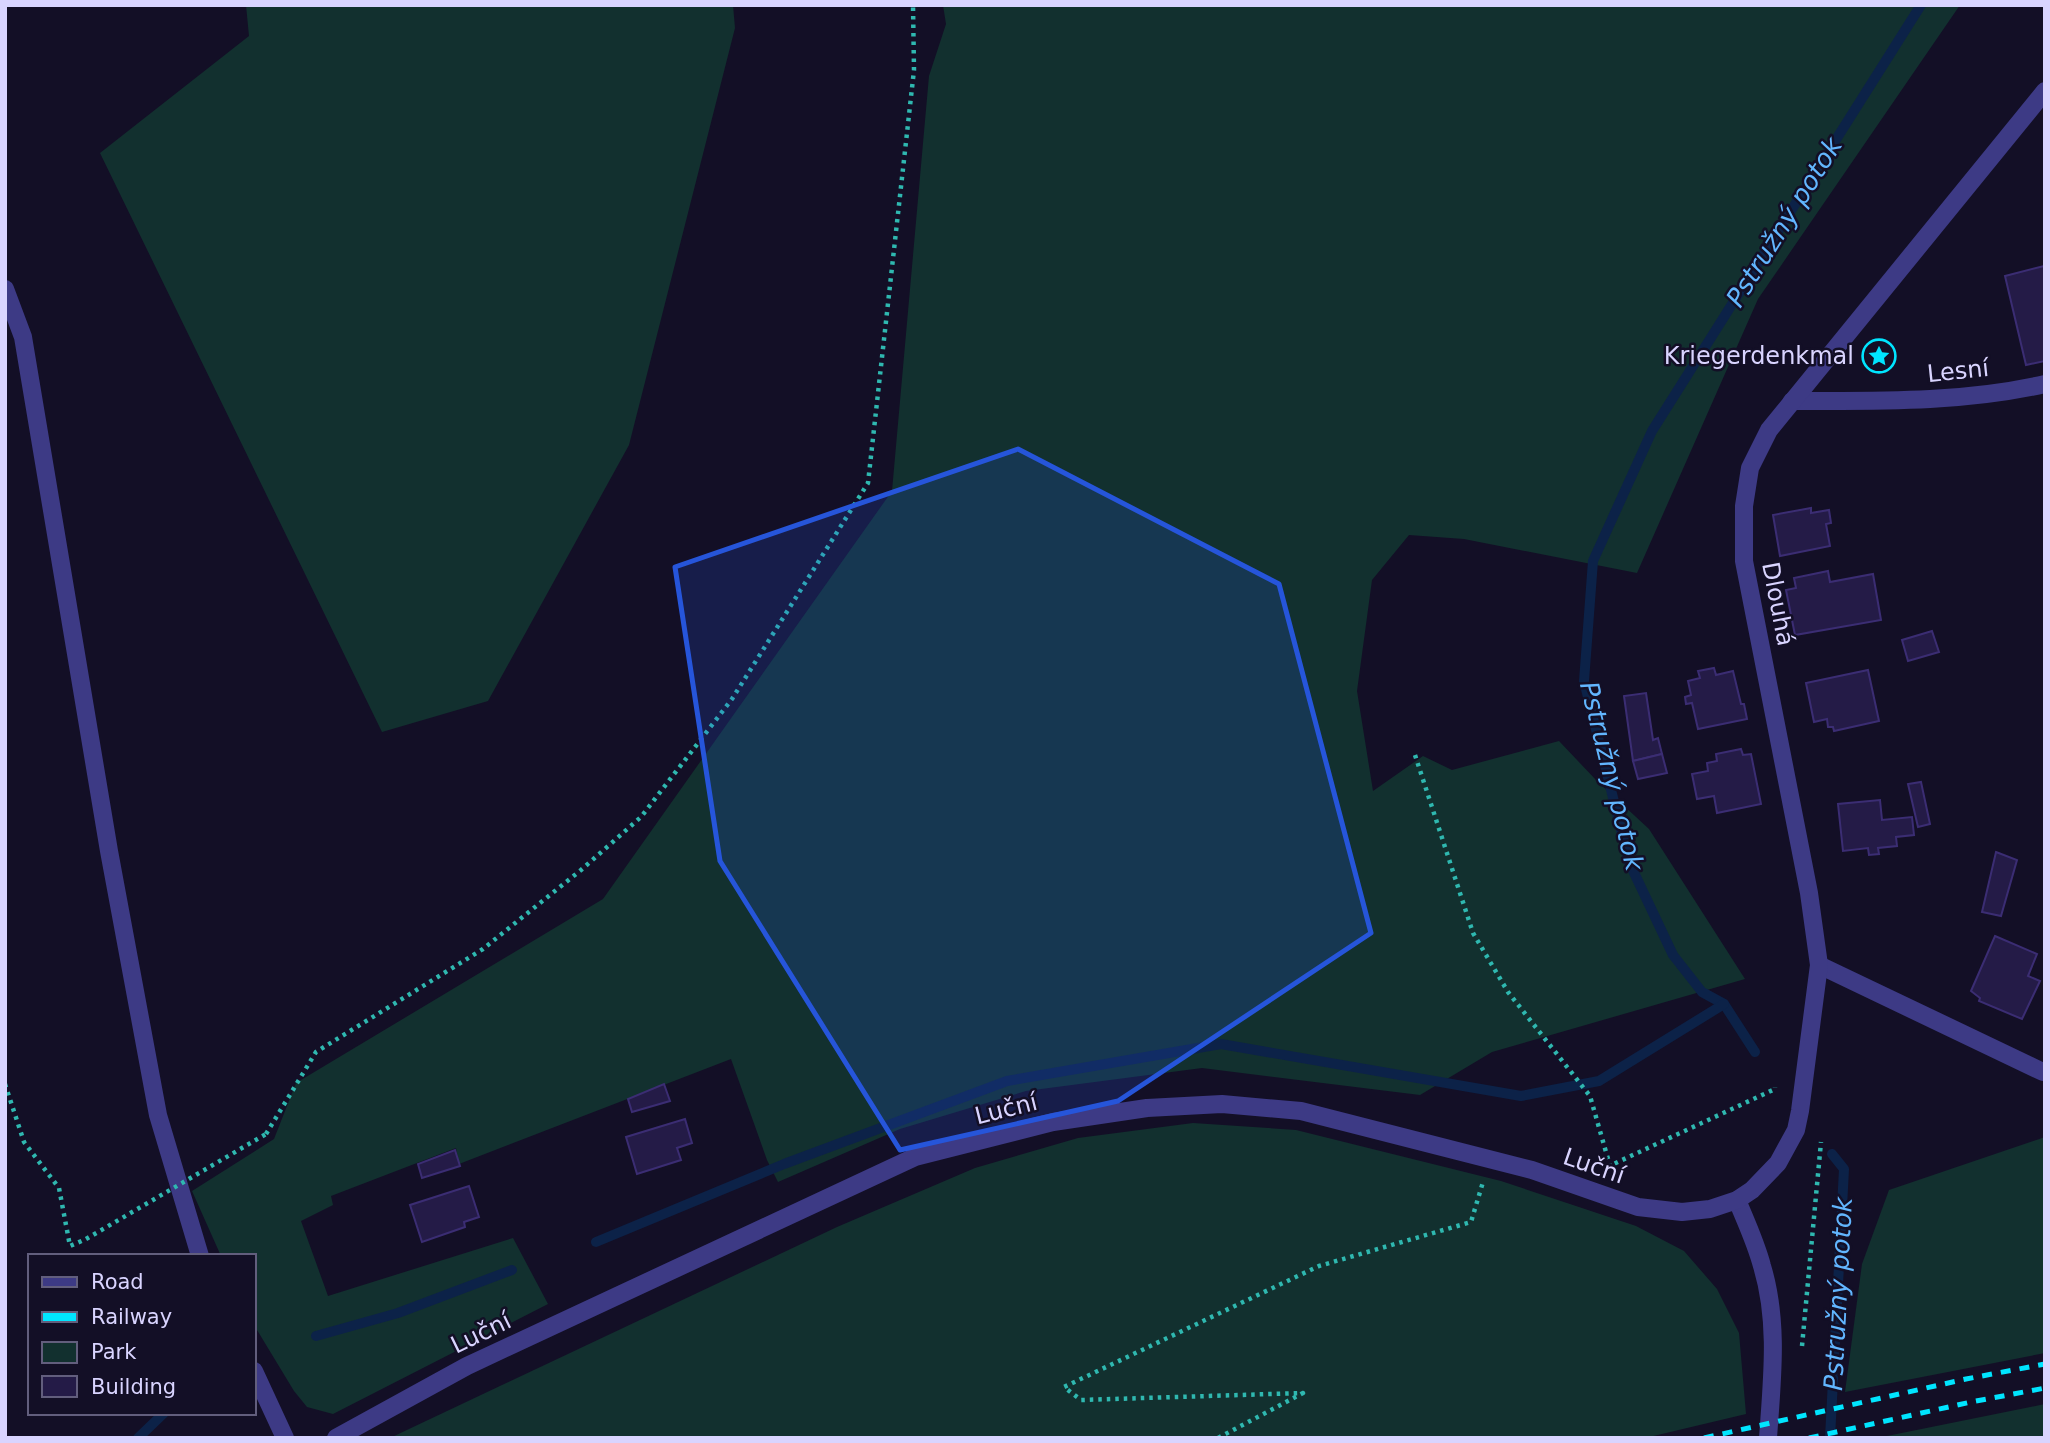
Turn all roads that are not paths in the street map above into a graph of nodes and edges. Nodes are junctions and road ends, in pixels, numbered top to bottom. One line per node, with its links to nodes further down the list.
1 (2045, 90): 4 (street, Dlouhá)
2 (5, 289): 8 (street)
3 (2045, 384): 4 (street, Lesní)
4 (1792, 401): 5 (street, Dlouhá)
5 (1819, 965): 6 (street); 7 (street, Dlouhá)
6 (2043, 1072)
7 (1737, 1200): 11 (street, Luční); 12 (street)
8 (199, 1254)
9 (256, 1375): 10 (street)
10 (285, 1438)
11 (335, 1438)
12 (1768, 1438)

